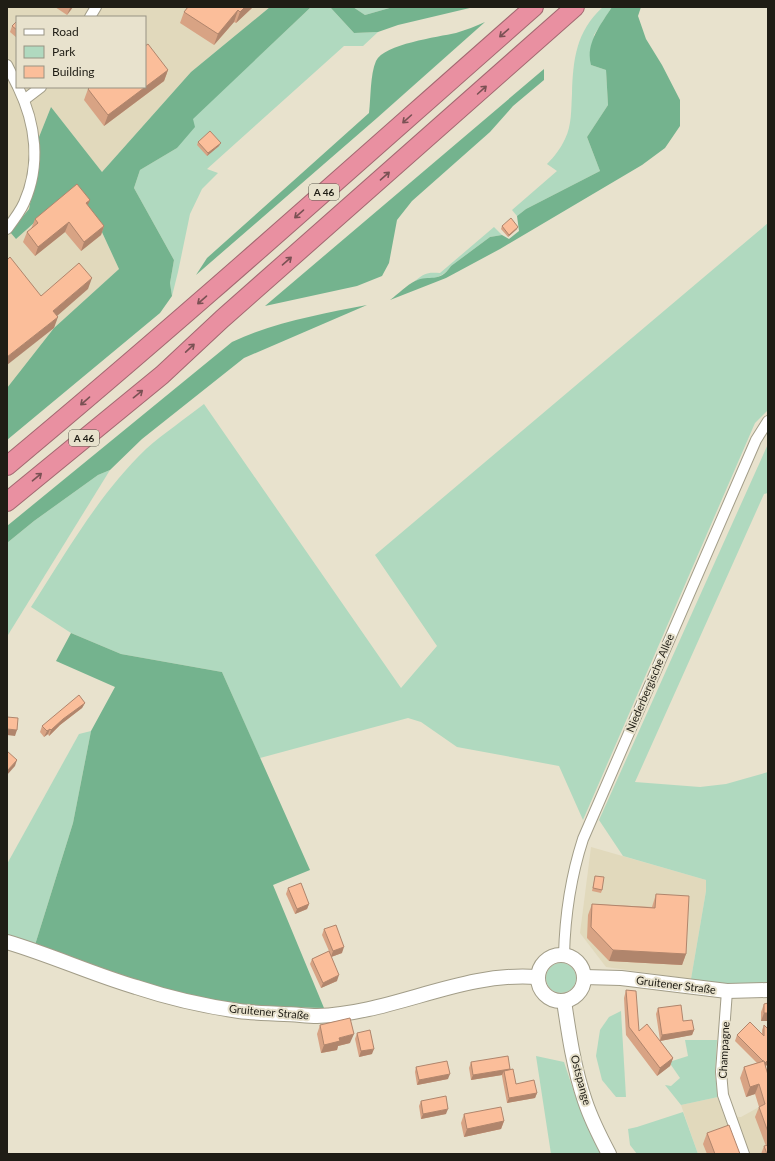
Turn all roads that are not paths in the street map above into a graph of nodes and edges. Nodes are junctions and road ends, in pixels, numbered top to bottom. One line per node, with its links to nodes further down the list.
1 (96, 7): 4 (street)
2 (534, 7): 12 (highway, A 46, one-way to 12)
3 (575, 7): 13 (highway, A 46, one-way to 3)
4 (91, 16)
5 (7, 65): 6 (street)
6 (16, 82)
7 (19, 88): 9 (street)
8 (40, 88): 9 (street)
9 (24, 100): 10 (street)
10 (7, 229)
11 (768, 422): 15 (street, Niederbergische Allee)
12 (7, 466)
13 (7, 502)
14 (7, 942): 16 (main road, Gruitener Straße)
15 (564, 955): 16 (main road); 17 (main road)
16 (537, 977): 20 (main road)
17 (584, 977): 19 (main road, Gruitener Straße); 20 (main road)
18 (768, 990): 19 (main road, Gruitener Straße)
19 (727, 991): 22 (street, Champagne)
20 (564, 1001): 21 (main road, Ostspange)
21 (609, 1154)
22 (744, 1154)

